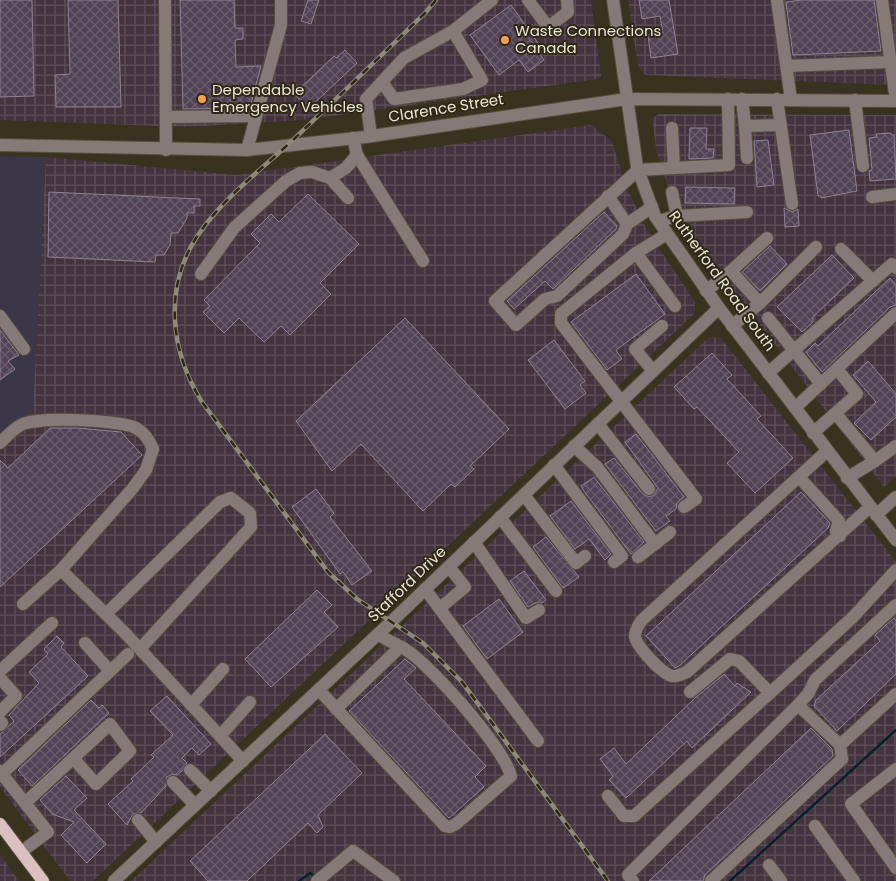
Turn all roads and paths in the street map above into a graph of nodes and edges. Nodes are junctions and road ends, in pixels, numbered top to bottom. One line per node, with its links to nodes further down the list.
1 (165, 0): 21 (street)
2 (281, 0): 20 (street)
3 (492, 0): 9 (street)
4 (528, 0): 5 (street)
5 (567, 0)
6 (613, 0): 14 (street, Rutherford Road South)
7 (777, 0): 11 (street)
8 (882, 0): 10 (street)
9 (453, 31): 12 (street); 12 (street)
10 (890, 62): 11 (street); 19 (street)
11 (787, 66): 17 (street)
12 (382, 82): 25 (street)
13 (728, 98): 14 (street, Clarence Street); 15 (street, Clarence Street); 33 (street)
14 (627, 99): 25 (street, Clarence Street); 34 (street, Rutherford Road South)
15 (742, 99): 16 (street, Clarence Street); 23 (street)
16 (777, 99): 17 (street, Clarence Street); 22 (street)
17 (791, 100): 18 (street, Clarence Street)
18 (855, 100): 19 (street, Clarence Street); 32 (street)
19 (896, 101)
20 (255, 116): 21 (street); 29 (street)
21 (166, 117): 28 (street)
22 (781, 125): 23 (street); 41 (street)
23 (745, 126): 31 (street)
24 (672, 128): 33 (street)
25 (371, 136): 26 (street, Clarence Street)
26 (353, 138): 29 (street, Clarence Street); 30 (street)
27 (0, 145): 28 (street, Clarence Street)
28 (166, 150): 29 (street, Clarence Street)
29 (247, 150)
30 (357, 155): 35 (street); 52 (street)
31 (747, 158)
32 (863, 166)
33 (674, 168): 34 (street)
34 (638, 170): 38 (street); 42 (street, Rutherford Road South)
35 (330, 178): 39 (street); 55 (street)
36 (672, 192): 44 (street)
37 (896, 194): 40 (street)
38 (608, 196): 46 (street); 46 (street)
39 (348, 198)
40 (872, 198)
41 (792, 204)
42 (652, 207): 45 (street, Rutherford Road South); 46 (street)
43 (747, 212): 44 (street)
44 (677, 216): 45 (street)
45 (658, 221): 47 (street, Rutherford Road South)
46 (627, 224)
47 (667, 234): 51 (street); 57 (street, Rutherford Road South)
48 (766, 238): 54 (street)
49 (816, 247): 58 (street)
50 (841, 249): 56 (street)
51 (636, 253): 59 (street); 72 (street)
52 (423, 261)
53 (896, 268): 56 (street)
54 (732, 271): 57 (street); 58 (street)
55 (201, 274)
56 (873, 281): 67 (street)
57 (706, 291): 60 (street, Rutherford Road South)
58 (760, 303): 65 (street)
59 (675, 306)
60 (718, 308): 65 (street, Rutherford Road South); 69 (street, Stafford Drive)
61 (896, 313): 68 (street)
62 (0, 316): 66 (street)
63 (768, 318): 67 (street)
64 (662, 326): 69 (street)
65 (732, 326): 70 (street, Rutherford Road South)
66 (24, 349)
67 (794, 352): 70 (street); 71 (street)
68 (837, 370): 71 (street); 74 (street)
69 (653, 371): 72 (street, Stafford Drive)
70 (768, 373): 73 (street, Rutherford Road South)
71 (821, 384): 73 (street)
72 (622, 400): 75 (street, Stafford Drive); 88 (street)
73 (794, 408): 76 (street, Rutherford Road South)
74 (836, 414): 76 (street); 81 (street)
75 (598, 424): 78 (street, Stafford Drive); 85 (street)
76 (813, 433): 80 (street, Rutherford Road South)
77 (0, 443): 100 (street)
78 (574, 446): 82 (street, Stafford Drive); 95 (street)
79 (896, 446): 81 (street)
80 (826, 451): 83 (street); 84 (street, Rutherford Road South)
81 (875, 461): 84 (street)
82 (554, 465): 86 (street, Stafford Drive); 98 (street)
83 (798, 477): 92 (street); 92 (street)
84 (847, 478): 89 (street, Rutherford Road South)
85 (649, 489)
86 (524, 495): 90 (street, Stafford Drive); 96 (street)
87 (896, 497): 89 (street)
88 (684, 507)
89 (873, 511): 92 (street); 93 (street, Rutherford Road South)
90 (500, 517): 94 (street, Stafford Drive); 103 (street)
91 (670, 532): 95 (street)
92 (840, 536)
93 (896, 540)
94 (474, 542): 99 (street, Stafford Drive); 107 (street)
95 (655, 544): 97 (street)
96 (585, 556)
97 (638, 558)
98 (614, 562)
99 (449, 567): 102 (street, Stafford Drive); 106 (street)
100 (61, 570): 104 (street); 108 (street)
101 (896, 570): 120 (street)
102 (426, 589): 106 (street); 110 (street, Stafford Drive)
103 (556, 591)
104 (23, 604)
105 (896, 604): 124 (street)
106 (440, 608): 130 (street)
107 (539, 610)
108 (106, 614): 113 (street); 113 (street)
109 (52, 623): 116 (street)
110 (378, 634): 112 (street); 118 (street, Stafford Drive)
111 (85, 643): 115 (street)
112 (400, 647): 125 (street); 125 (street)
113 (134, 652): 115 (street); 123 (street)
114 (224, 669): 123 (street)
115 (110, 670): 136 (street)
116 (0, 671)
117 (0, 678): 126 (street)
118 (319, 690): 125 (street); 133 (street, Stafford Drive)
119 (690, 692): 120 (street)
120 (770, 694): 139 (street)
121 (896, 694): 131 (street)
122 (250, 702): 129 (street)
123 (191, 705): 129 (street)
124 (798, 705): 131 (street); 153 (street)
125 (336, 709)
126 (0, 712)
127 (0, 721): 128 (street)
128 (0, 725)
129 (220, 736): 133 (street)
130 (538, 740)
131 (840, 745): 154 (street)
132 (73, 758): 132 (street); 140 (street)
133 (243, 761): 138 (street, Stafford Drive)
134 (896, 769): 148 (street)
135 (190, 770): 138 (street)
136 (1, 773): 140 (street)
137 (173, 782): 141 (street)
138 (210, 791): 141 (street, Stafford Drive)
139 (608, 796)
140 (25, 803): 146 (street)
141 (195, 805): 145 (street, Stafford Drive)
142 (138, 820): 145 (street)
143 (0, 824): 146 (main road)
144 (815, 826): 156 (street)
145 (156, 842): 150 (street, Stafford Drive)
146 (21, 852): 149 (main road)
147 (769, 865): 155 (street)
148 (896, 868)
149 (43, 881)
150 (114, 881)
151 (317, 881): 152 (street)
152 (394, 881)
153 (633, 881)
154 (710, 881)
155 (781, 881)
156 (854, 881)

